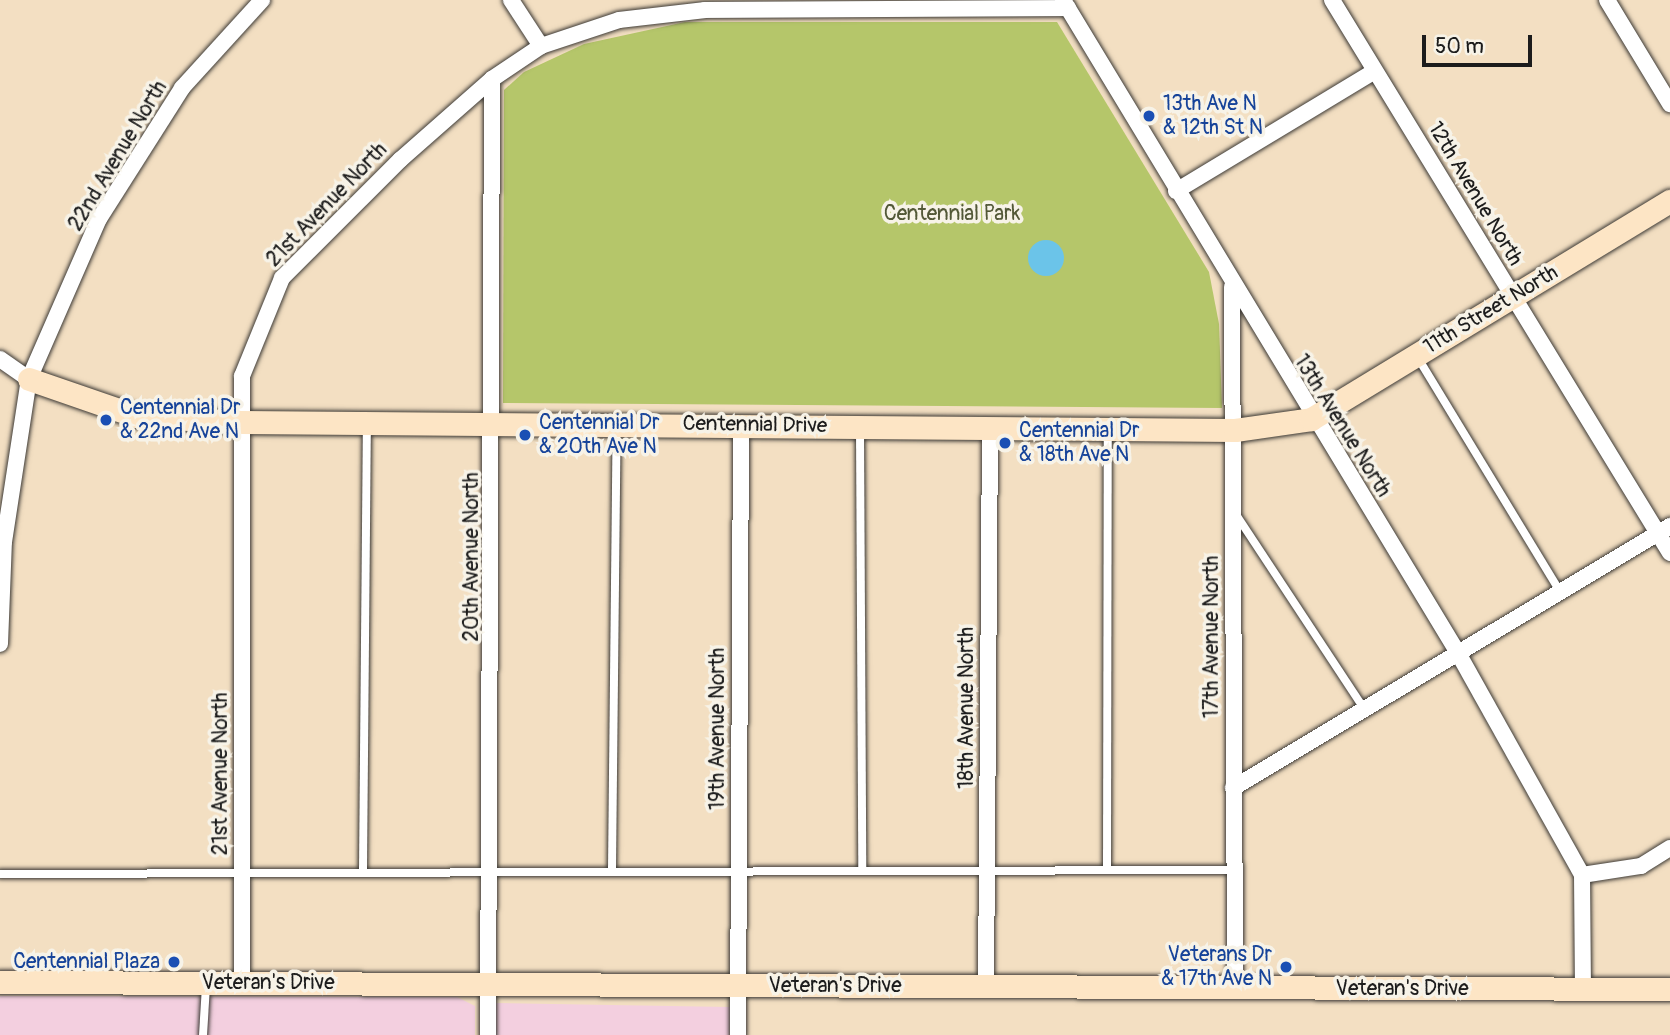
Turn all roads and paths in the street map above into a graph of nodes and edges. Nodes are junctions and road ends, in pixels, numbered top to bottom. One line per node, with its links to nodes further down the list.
1 (262, 0): 16 (street, 22nd Avenue North)
2 (511, 0): 6 (street)
3 (1332, 0): 7 (street, 12th Avenue North)
4 (1607, 0): 9 (street)
5 (1066, 4): 6 (street, 21st Avenue North); 10 (street, 13th Avenue North)
6 (541, 46): 8 (street, 21st Avenue North)
7 (1375, 71): 10 (street); 13 (street, 12th Avenue North)
8 (492, 79): 18 (street, 21st Avenue North); 20 (street, 20th Avenue North)
9 (1670, 104)
10 (1176, 191): 12 (street, 13th Avenue North)
11 (1670, 201): 13 (street, 11th Street North)
12 (1232, 286): 17 (street, 13th Avenue North); 26 (street, 17th Avenue North)
13 (1513, 296): 14 (street, 11th Street North); 28 (street, 12th Avenue North)
14 (1416, 355): 17 (street, 11th Street North); 30 (lane)
15 (0, 359): 16 (street, Centennial Drive)
16 (29, 379): 18 (street, Centennial Drive); 31 (street, 22nd Avenue North)
17 (1311, 419): 26 (street, Centennial Drive); 32 (street, 13th Avenue North)
18 (241, 422): 19 (street, Centennial Drive); 44 (street, 21st Avenue North)
19 (367, 423): 20 (street, Centennial Drive); 39 (lane)
20 (493, 424): 21 (street, Centennial Drive); 36 (street, 20th Avenue North)
21 (617, 424): 22 (street, Centennial Drive); 37 (lane)
22 (741, 424): 23 (street, Centennial Drive); 43 (street, 19th Avenue North)
23 (860, 427): 24 (street, Centennial Drive); 40 (lane)
24 (990, 430): 25 (street, Centennial Drive); 38 (street, 18th Avenue North)
25 (1108, 430): 26 (street, Centennial Drive); 41 (lane)
26 (1235, 430): 27 (street, 17th Avenue North)
27 (1233, 511): 33 (lane); 34 (street, 17th Avenue North)
28 (1664, 530): 29 (street, 12th Avenue North); 30 (street)
29 (1670, 553)
30 (1561, 593): 32 (street)
31 (0, 643)
32 (1458, 653): 33 (street); 46 (street, 13th Avenue North)
33 (1366, 711): 34 (street)
34 (1233, 788): 42 (street, 17th Avenue North)
35 (1670, 848): 46 (street)
36 (492, 867): 37 (lane); 39 (lane); 50 (street, 20th Avenue North)
37 (612, 869): 43 (lane)
38 (987, 869): 40 (lane); 41 (lane); 52 (street, 18th Avenue North)
39 (363, 870): 44 (lane)
40 (862, 870): 43 (lane)
41 (1107, 870): 42 (lane)
42 (1235, 870): 53 (street, 17th Avenue North)
43 (739, 871): 51 (street, 19th Avenue North)
44 (242, 872): 45 (lane); 49 (street, 21st Avenue North)
45 (0, 874)
46 (1582, 875): 54 (street)
47 (0, 982): 48 (street, Veteran's Drive)
48 (206, 983): 49 (street, Veteran's Drive); 56 (lane)
49 (242, 983): 50 (street, Veteran's Drive)
50 (489, 984): 51 (street, Veteran's Drive); 57 (street, 20th Avenue North)
51 (739, 986): 52 (street, Veteran's Drive); 58 (street, 19th Avenue North)
52 (986, 987): 53 (street, Veteran's Drive)
53 (1235, 989): 54 (street, Veteran's Drive)
54 (1583, 989): 55 (street, Veteran's Drive)
55 (1670, 989)
56 (203, 1035)
57 (488, 1035)
58 (738, 1035)

